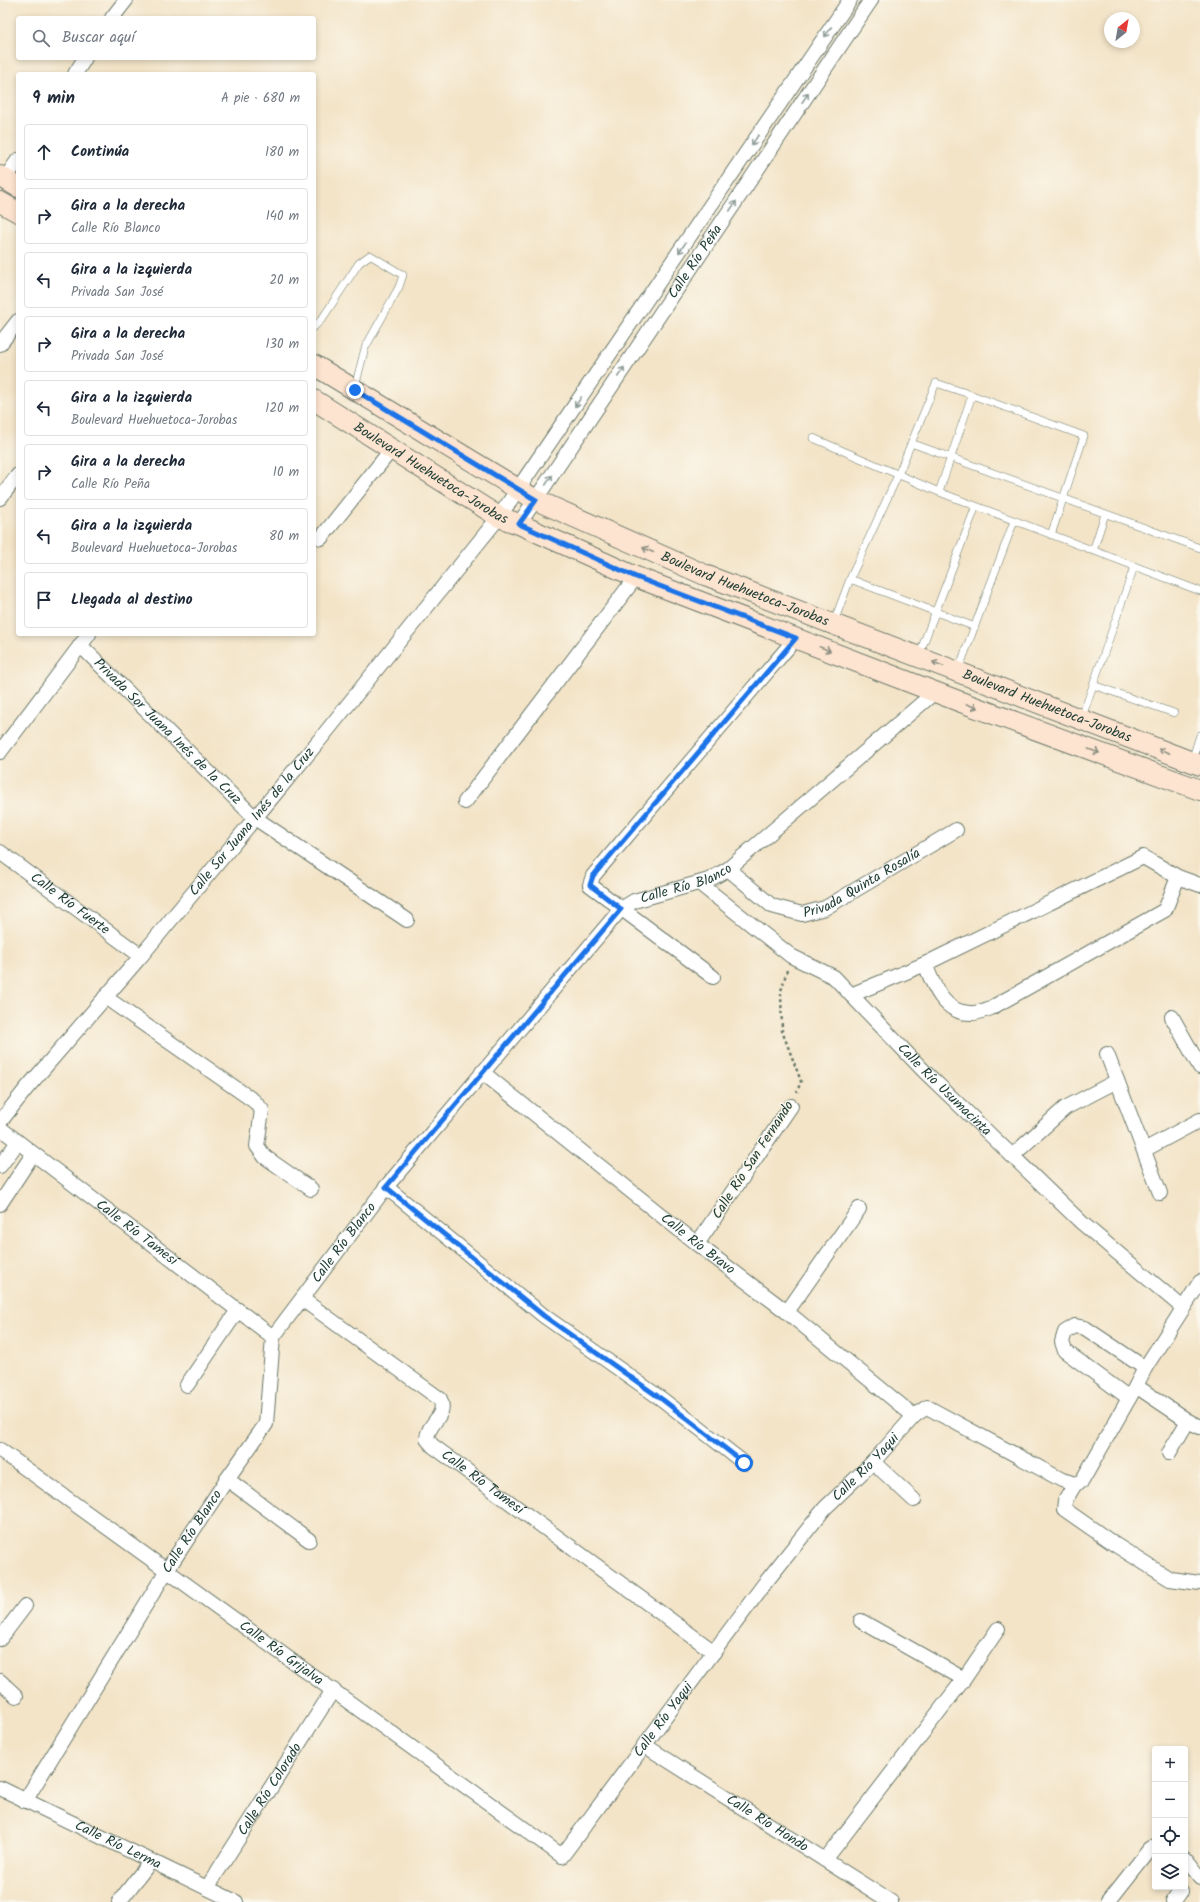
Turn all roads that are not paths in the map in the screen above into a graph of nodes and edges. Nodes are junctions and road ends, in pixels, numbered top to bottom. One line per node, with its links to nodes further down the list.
1 (126, 0): 4 (street)
2 (850, 0): 24 (street, Calle Río Peña, one-way to 24)
3 (871, 0): 28 (street, Calle Río Peña, one-way to 3)
4 (114, 16)
5 (84, 60): 6 (street)
6 (76, 72)
7 (16, 164): 8 (street)
8 (8, 181)
9 (0, 202): 10 (main road)
10 (16, 211)
11 (16, 324): 13 (street)
12 (316, 325): 15 (lane)
13 (0, 344)
14 (316, 366): 15 (main road, Boulevard Huehuetoca-Jorobas)
15 (355, 390): 24 (main road, Boulevard Huehuetoca-Jorobas)
16 (972, 395): 19 (lane); 21 (lane); 27 (lane)
17 (316, 401): 20 (main road, Boulevard Huehuetoca-Jorobas)
18 (813, 438): 22 (lane)
19 (911, 443): 21 (lane); 22 (lane)
20 (391, 450): 31 (main road, Boulevard Huehuetoca-Jorobas); 35 (street)
21 (951, 458): 25 (lane); 27 (lane)
22 (898, 475): 25 (lane); 40 (lane)
23 (16, 478): 26 (street)
24 (518, 490): 28 (main road, Boulevard Huehuetoca-Jorobas); 31 (street, Calle Río Peña)
25 (939, 492): 29 (lane)
26 (0, 498)
27 (1063, 499): 30 (lane); 34 (lane)
28 (536, 500): 33 (street, Calle Río Peña); 43 (main road, Boulevard Huehuetoca-Jorobas, one-way to 28)
29 (976, 506): 32 (lane); 42 (lane)
30 (1106, 514): 36 (lane); 37 (lane)
31 (499, 517): 33 (main road, Boulevard Huehuetoca-Jorobas); 58 (street, Calle Sor Juana Inés de la Cruz)
32 (1014, 521): 34 (lane); 44 (lane)
33 (519, 524): 39 (main road, Boulevard Huehuetoca-Jorobas)
34 (1051, 535): 37 (lane)
35 (321, 538)
36 (1200, 548)
37 (1093, 551): 38 (lane)
38 (1134, 566): 41 (lane); 49 (lane)
39 (636, 577): 45 (main road, Boulevard Huehuetoca-Jorobas); 57 (street)
40 (850, 579): 42 (lane); 43 (lane)
41 (1200, 591)
42 (935, 612): 44 (lane); 47 (lane)
43 (833, 624): 47 (main road, Boulevard Huehuetoca-Jorobas)
44 (974, 627): 48 (lane)
45 (796, 638): 50 (main road, Boulevard Huehuetoca-Jorobas, one-way to 50); 65 (street)
46 (84, 639): 54 (street); 58 (street, Privada Sor Juana Inés de la Cruz)
47 (918, 657): 48 (main road, Boulevard Huehuetoca-Jorobas, one-way to 47)
48 (958, 672): 52 (main road, Boulevard Huehuetoca-Jorobas)
49 (1093, 685): 51 (lane); 52 (lane)
50 (935, 692): 56 (main road, Boulevard Huehuetoca-Jorobas, one-way to 56); 61 (street, Calle Río Blanco)
51 (1174, 713)
52 (1081, 720): 55 (main road, Boulevard Huehuetoca-Jorobas, one-way to 52)
53 (1200, 734): 55 (lane)
54 (0, 752)
55 (1196, 764)
56 (1200, 790)
57 (465, 802)
58 (255, 818): 66 (street, Privada Sor Juana Inés de la Cruz); 67 (street, Calle Sor Juana Inés de la Cruz)
59 (956, 830): 61 (street, Privada Quinta Rosalía)
60 (0, 852): 67 (street, Calle Río Fuerte)
61 (728, 869): 63 (street, Calle Río Blanco)
62 (1178, 877): 64 (street); 68 (street); 68 (street)
63 (699, 883): 65 (street, Calle Río Blanco); 70 (street, Calle Río Usumacinta)
64 (1200, 885)
65 (621, 909): 69 (street); 75 (street, Calle Río Blanco)
66 (407, 920)
67 (141, 956): 71 (street, Calle Sor Juana Inés de la Cruz)
68 (925, 964): 70 (street)
69 (712, 976)
70 (851, 995): 84 (street, Calle Río Usumacinta)
71 (105, 997): 79 (street, Calle Sor Juana Inés de la Cruz); 87 (street)
72 (1172, 1017): 74 (street)
73 (1107, 1054): 76 (street)
74 (1200, 1067)
75 (482, 1072): 86 (street, Calle Río Blanco); 91 (street, Calle Río Bravo)
76 (1117, 1081): 82 (street); 84 (street)
77 (791, 1106): 91 (street, Calle Río San Fernando)
78 (1200, 1120): 82 (street)
79 (0, 1122)
80 (0, 1128): 81 (street, Calle Río Tamesí)
81 (18, 1142): 83 (street, Calle Río Tamesí); 85 (street)
82 (1144, 1150): 88 (street)
83 (33, 1154): 89 (street); 95 (street, Calle Río Tamesí)
84 (1012, 1156): 94 (street, Calle Río Usumacinta)
85 (0, 1166)
86 (386, 1187): 93 (street, Calle Río Blanco); 106 (street)
87 (311, 1188)
88 (1160, 1193)
89 (0, 1204)
90 (858, 1209): 96 (street)
91 (697, 1244): 96 (street, Calle Río Bravo)
92 (1200, 1282): 94 (street)
93 (302, 1299): 97 (street, Calle Río Blanco); 117 (street, Calle Río Tamesí)
94 (1183, 1308): 98 (street)
95 (238, 1310): 97 (street, Calle Río Tamesí); 99 (street)
96 (787, 1312): 101 (street, Calle Río Bravo)
97 (273, 1336): 107 (street, Calle Río Blanco)
98 (1144, 1368): 100 (street); 100 (street)
99 (187, 1384)
100 (1133, 1392): 102 (street); 108 (street)
101 (914, 1416): 105 (street, Calle Río Yaqui); 108 (street, Calle Río Yaqui)
102 (1194, 1424): 104 (street)
103 (0, 1450): 111 (street, Calle Río Grijalva)
104 (1169, 1453)
105 (873, 1462): 109 (street); 117 (street, Calle Río Yaqui)
106 (744, 1463)
107 (227, 1478): 110 (street); 111 (street, Calle Río Blanco)
108 (1074, 1484): 112 (street)
109 (914, 1500)
110 (308, 1540)
111 (167, 1570): 120 (street, Calle Río Grijalva); 124 (street, Calle Río Blanco)
112 (1200, 1583)
113 (26, 1606): 116 (street)
114 (861, 1621): 118 (street)
115 (998, 1629): 118 (street)
116 (0, 1639)
117 (714, 1652): 122 (street, Calle Río Yaqui)
118 (964, 1679): 127 (street)
119 (0, 1681): 121 (street)
120 (333, 1690): 126 (street, Calle Río Grijalva); 131 (street, Calle Río Colorado)
121 (16, 1696)
122 (644, 1746): 126 (street, Calle Río Yaqui); 127 (street, Calle Río Hondo)
123 (0, 1788): 124 (street, Calle Río Lerma)
124 (25, 1801): 128 (street, Calle Río Lerma)
125 (1152, 1848): 135 (street)
126 (562, 1856)
127 (825, 1860): 134 (street, Calle Río Hondo)
128 (150, 1862): 131 (street, Calle Río Lerma); 132 (street)
129 (1188, 1862): 130 (street)
130 (1200, 1877)
131 (207, 1888): 133 (street, Calle Río Lerma)
132 (119, 1902)
133 (236, 1902)
134 (891, 1902)
135 (1108, 1902)

